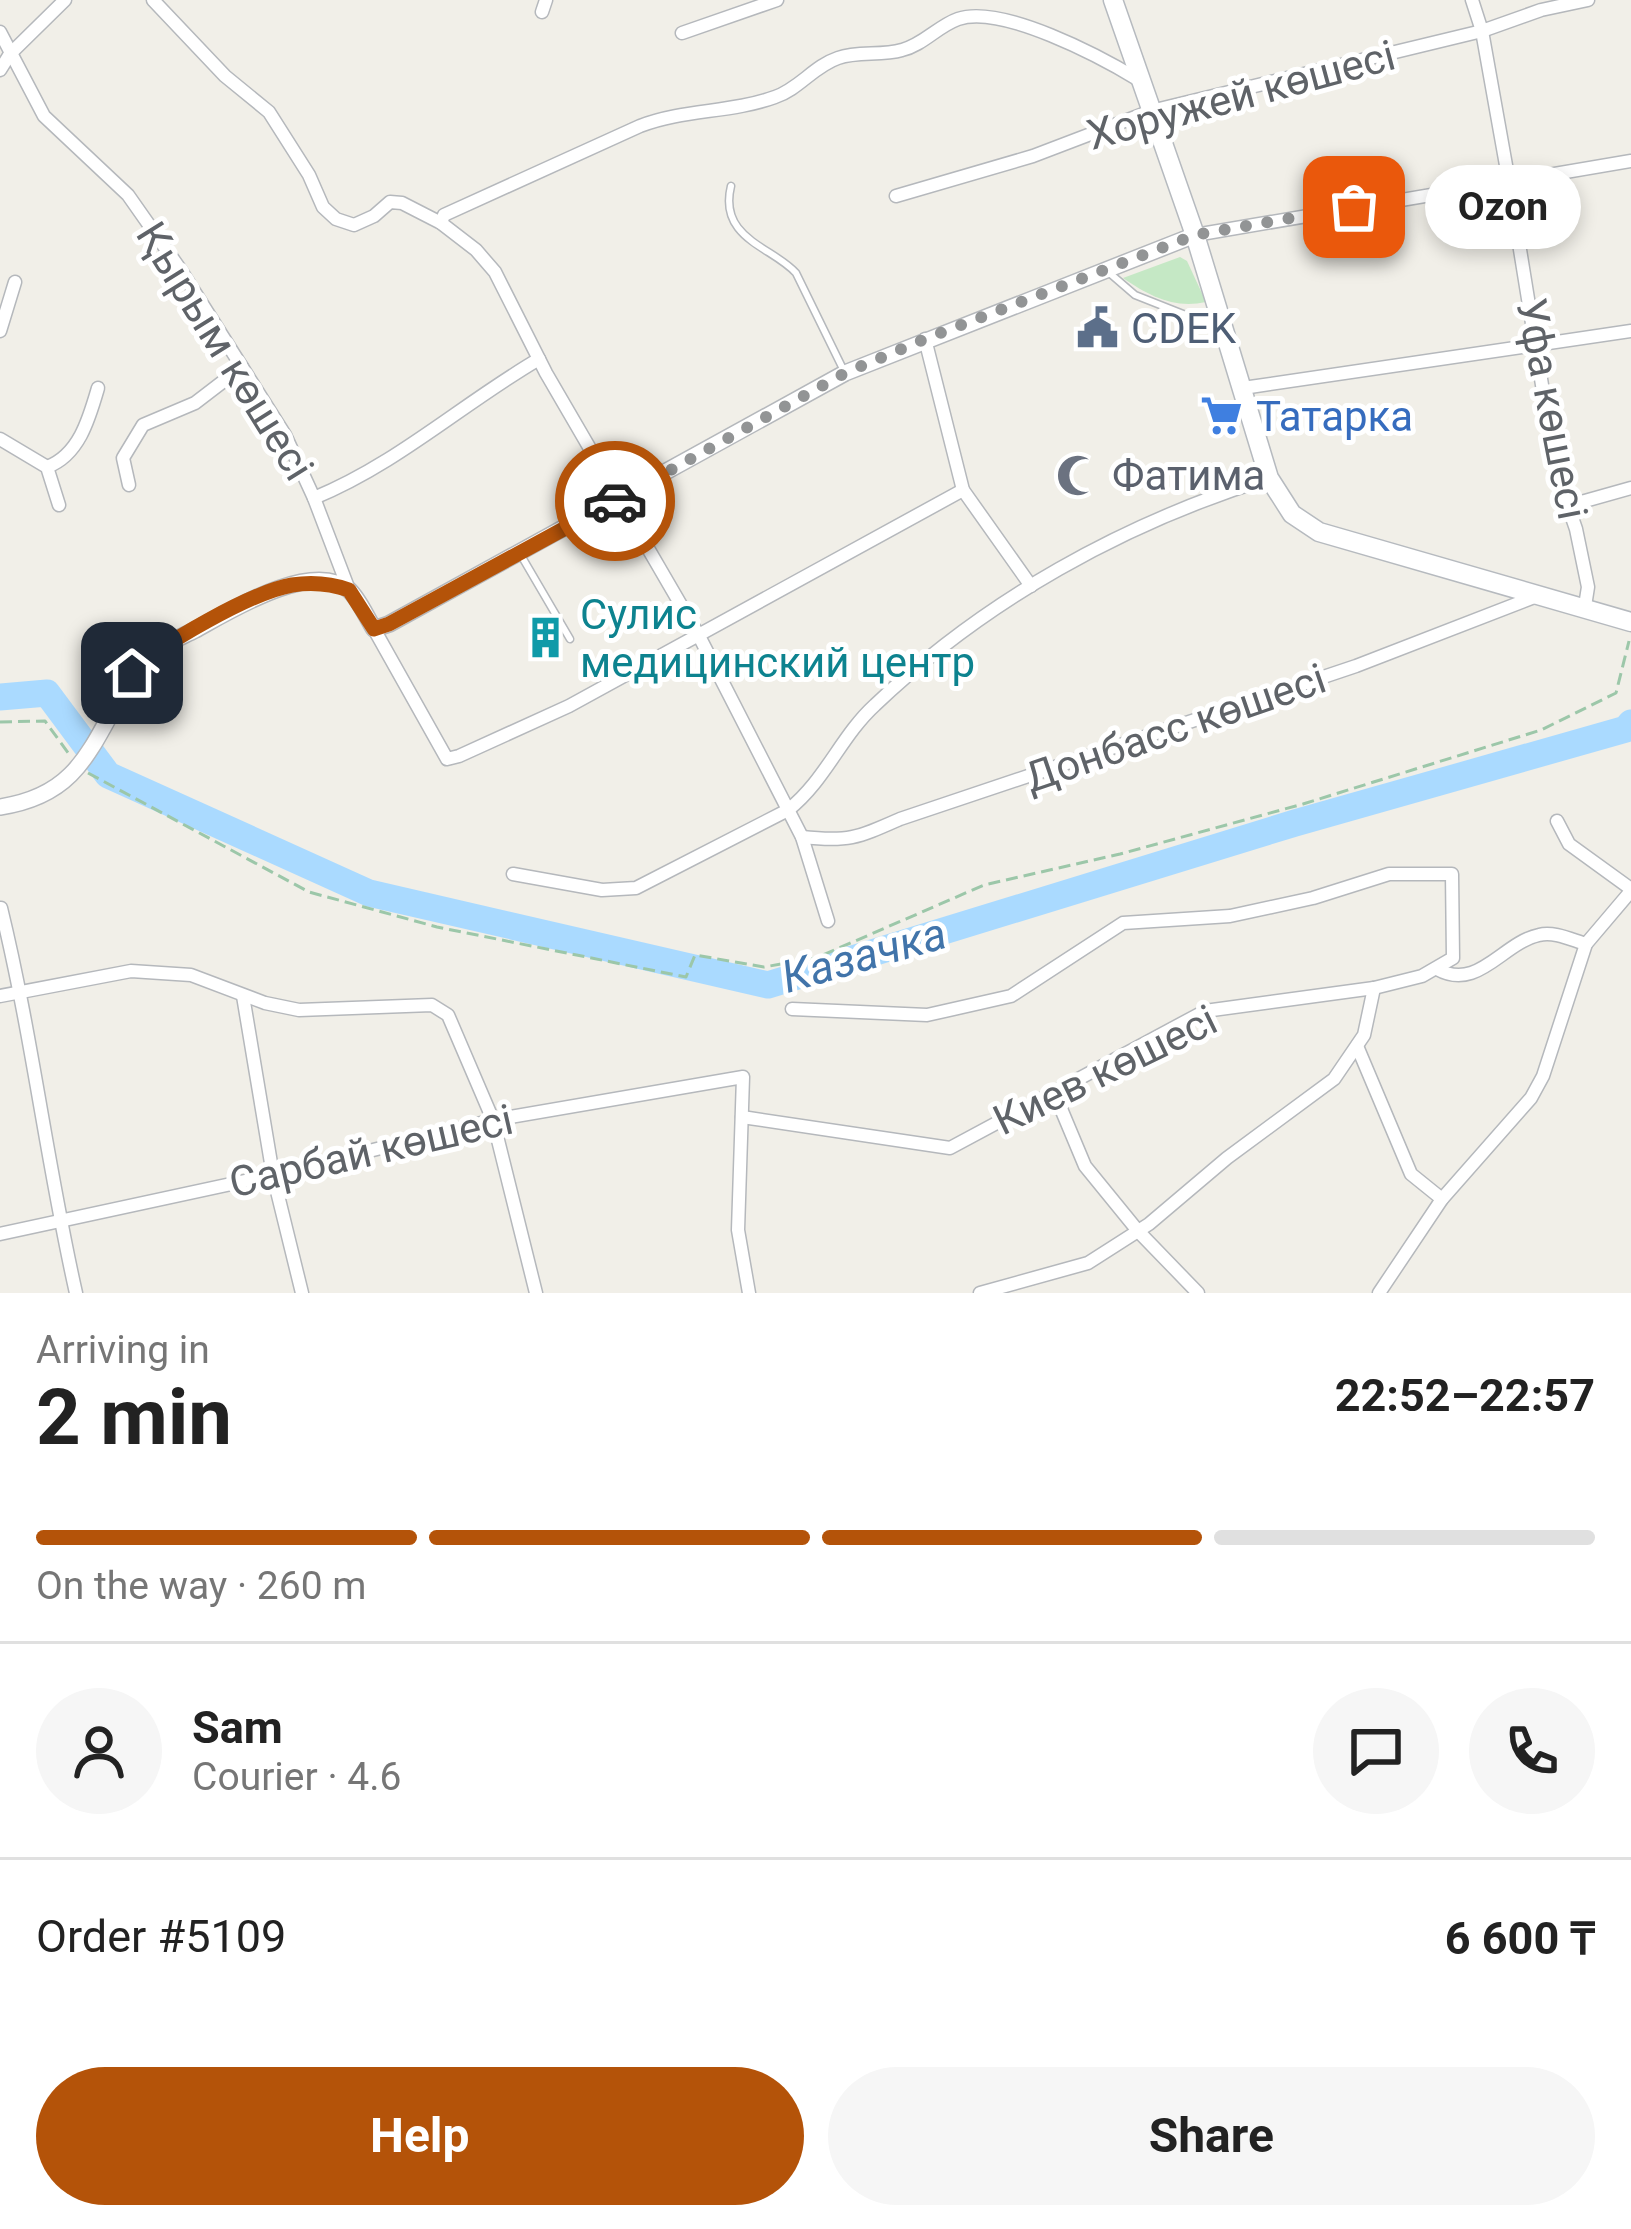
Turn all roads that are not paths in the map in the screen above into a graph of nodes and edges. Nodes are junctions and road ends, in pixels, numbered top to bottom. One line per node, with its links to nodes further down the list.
1 (64, 0): 10 (street)
2 (153, 0): 18 (street)
3 (777, 0): 9 (street)
4 (1113, 0): 12 (main road)
5 (1472, 0): 8 (street, Уфа көшесі)
6 (1588, 0): 8 (street, Хоружей көшесі)
7 (0, 32): 10 (street, Қырым көшесі)
8 (1481, 32): 13 (street, Хоружей көшесі); 15 (street, Уфа көшесі)
9 (682, 33)
10 (10, 54): 11 (street); 28 (street, Қырым көшесі)
11 (0, 70)
12 (1139, 80): 13 (main road); 18 (street)
13 (1151, 111): 17 (street, Хоружей көшесі); 19 (main road)
14 (1631, 161): 15 (street)
15 (1509, 182): 19 (street); 26 (street, Уфа көшесі)
16 (731, 186): 29 (lane)
17 (896, 196)
18 (441, 223): 27 (street)
19 (1195, 235): 20 (street); 24 (main road)
20 (1104, 268): 24 (lane); 25 (street)
21 (15, 282): 22 (street)
22 (0, 331)
23 (1631, 331): 26 (street)
24 (1226, 332): 31 (main road)
25 (925, 339): 29 (street); 37 (street)
26 (1538, 346): 31 (street); 41 (street, Уфа көшесі)
27 (539, 359): 38 (street); 39 (street)
28 (242, 367): 35 (street); 38 (street, Қырым көшесі)
29 (845, 373): 39 (street)
30 (98, 388): 33 (street)
31 (1243, 388): 34 (main road)
32 (0, 439): 33 (street)
33 (47, 466): 40 (street)
34 (1269, 478): 43 (street); 45 (main road)
35 (129, 484)
36 (1631, 488): 41 (street)
37 (962, 490): 43 (street); 49 (street)
38 (314, 498): 44 (street, Қырым көшесі)
39 (617, 500): 42 (street); 49 (street)
40 (59, 505)
41 (1567, 506): 46 (street, Уфа көшесі)
42 (520, 554): 48 (street); 50 (lane)
43 (1030, 586): 52 (street)
44 (349, 590): 48 (street, Қырым көшесі); 51 (street)
45 (1543, 594): 46 (main road); 54 (street, Донбасс көшесі)
46 (1586, 606): 47 (main road)
47 (1631, 622)
48 (374, 629): 49 (street, Қырым көшесі)
49 (699, 636): 52 (street)
50 (570, 639)
51 (0, 808)
52 (788, 810): 54 (street); 55 (street)
53 (1557, 821): 56 (street)
54 (802, 837): 58 (street)
55 (512, 874)
56 (1631, 890): 59 (street)
57 (2, 908): 62 (street)
58 (828, 921)
59 (1586, 944): 60 (street, Киев көшесі); 71 (street)
60 (1437, 969): 61 (street, Киев көшесі); 65 (street)
61 (1373, 988): 66 (street); 67 (street, Киев көшесі)
62 (22, 992): 63 (street); 64 (street); 72 (street)
63 (0, 996)
64 (243, 996): 69 (street); 70 (street)
65 (792, 1009)
66 (1357, 1046): 71 (street); 73 (street)
67 (1054, 1092): 68 (street, Киев көшесі); 73 (street)
68 (742, 1118): 69 (street, Сарбай көшесі); 79 (street)
69 (493, 1120): 70 (street, Сарбай көшесі); 78 (street)
70 (273, 1175): 72 (street, Сарбай көшесі); 77 (street)
71 (1442, 1199): 81 (street)
72 (60, 1222): 74 (street, Сарбай көшесі); 76 (street)
73 (1138, 1231): 75 (street); 80 (street)
74 (0, 1234)
75 (985, 1292)
76 (76, 1293)
77 (302, 1293)
78 (536, 1293)
79 (747, 1293)
80 (1198, 1293)
81 (1379, 1293)

